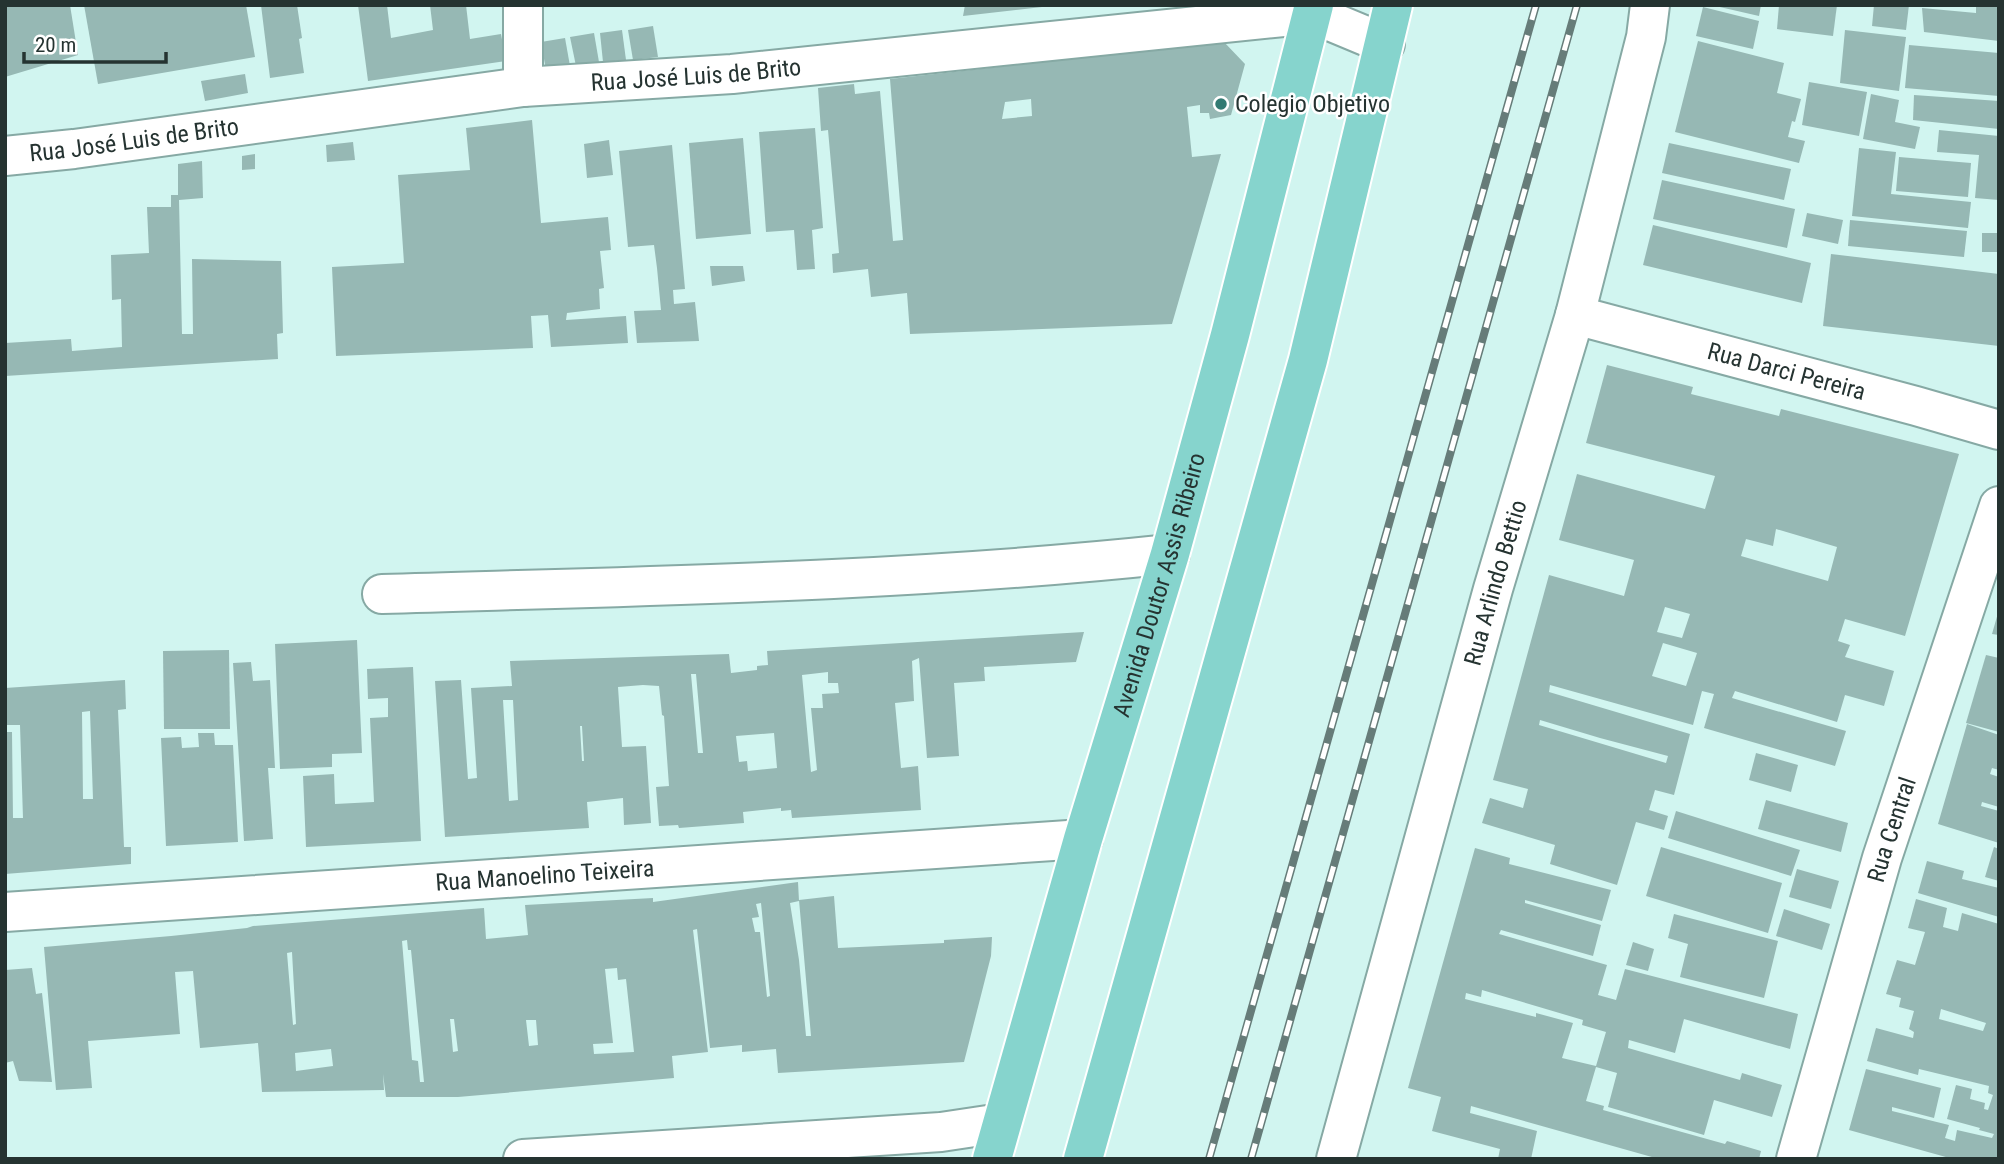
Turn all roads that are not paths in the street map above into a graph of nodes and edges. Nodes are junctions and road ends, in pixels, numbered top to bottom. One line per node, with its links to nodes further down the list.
1 (523, 5): 6 (street)
2 (1394, 5): 5 (main road)
3 (1650, 5): 8 (street, Rua Arlindo Bettio)
4 (1314, 10): 5 (street, Rua José Luis de Brito); 6 (street, Rua José Luis de Brito); 11 (main road, Avenida Doutor Assis Ribeiro)
5 (1385, 44): 18 (main road)
6 (523, 87): 7 (street, Rua José Luis de Brito)
7 (5, 156)
8 (1575, 315): 9 (street, Rua Darci Pereira); 19 (street, Rua Arlindo Bettio)
9 (1999, 430)
10 (1999, 506): 20 (street, Rua Central)
11 (1170, 554): 12 (street); 13 (main road, Avenida Doutor Assis Ribeiro)
12 (382, 594)
13 (1083, 839): 14 (street, Rua Manoelino Teixeira); 15 (main road, Avenida Doutor Assis Ribeiro)
14 (5, 912)
15 (1002, 1122): 16 (street); 17 (main road, Avenida Doutor Assis Ribeiro)
16 (523, 1159)
17 (992, 1159)
18 (1083, 1159)
19 (1336, 1159)
20 (1796, 1159)

